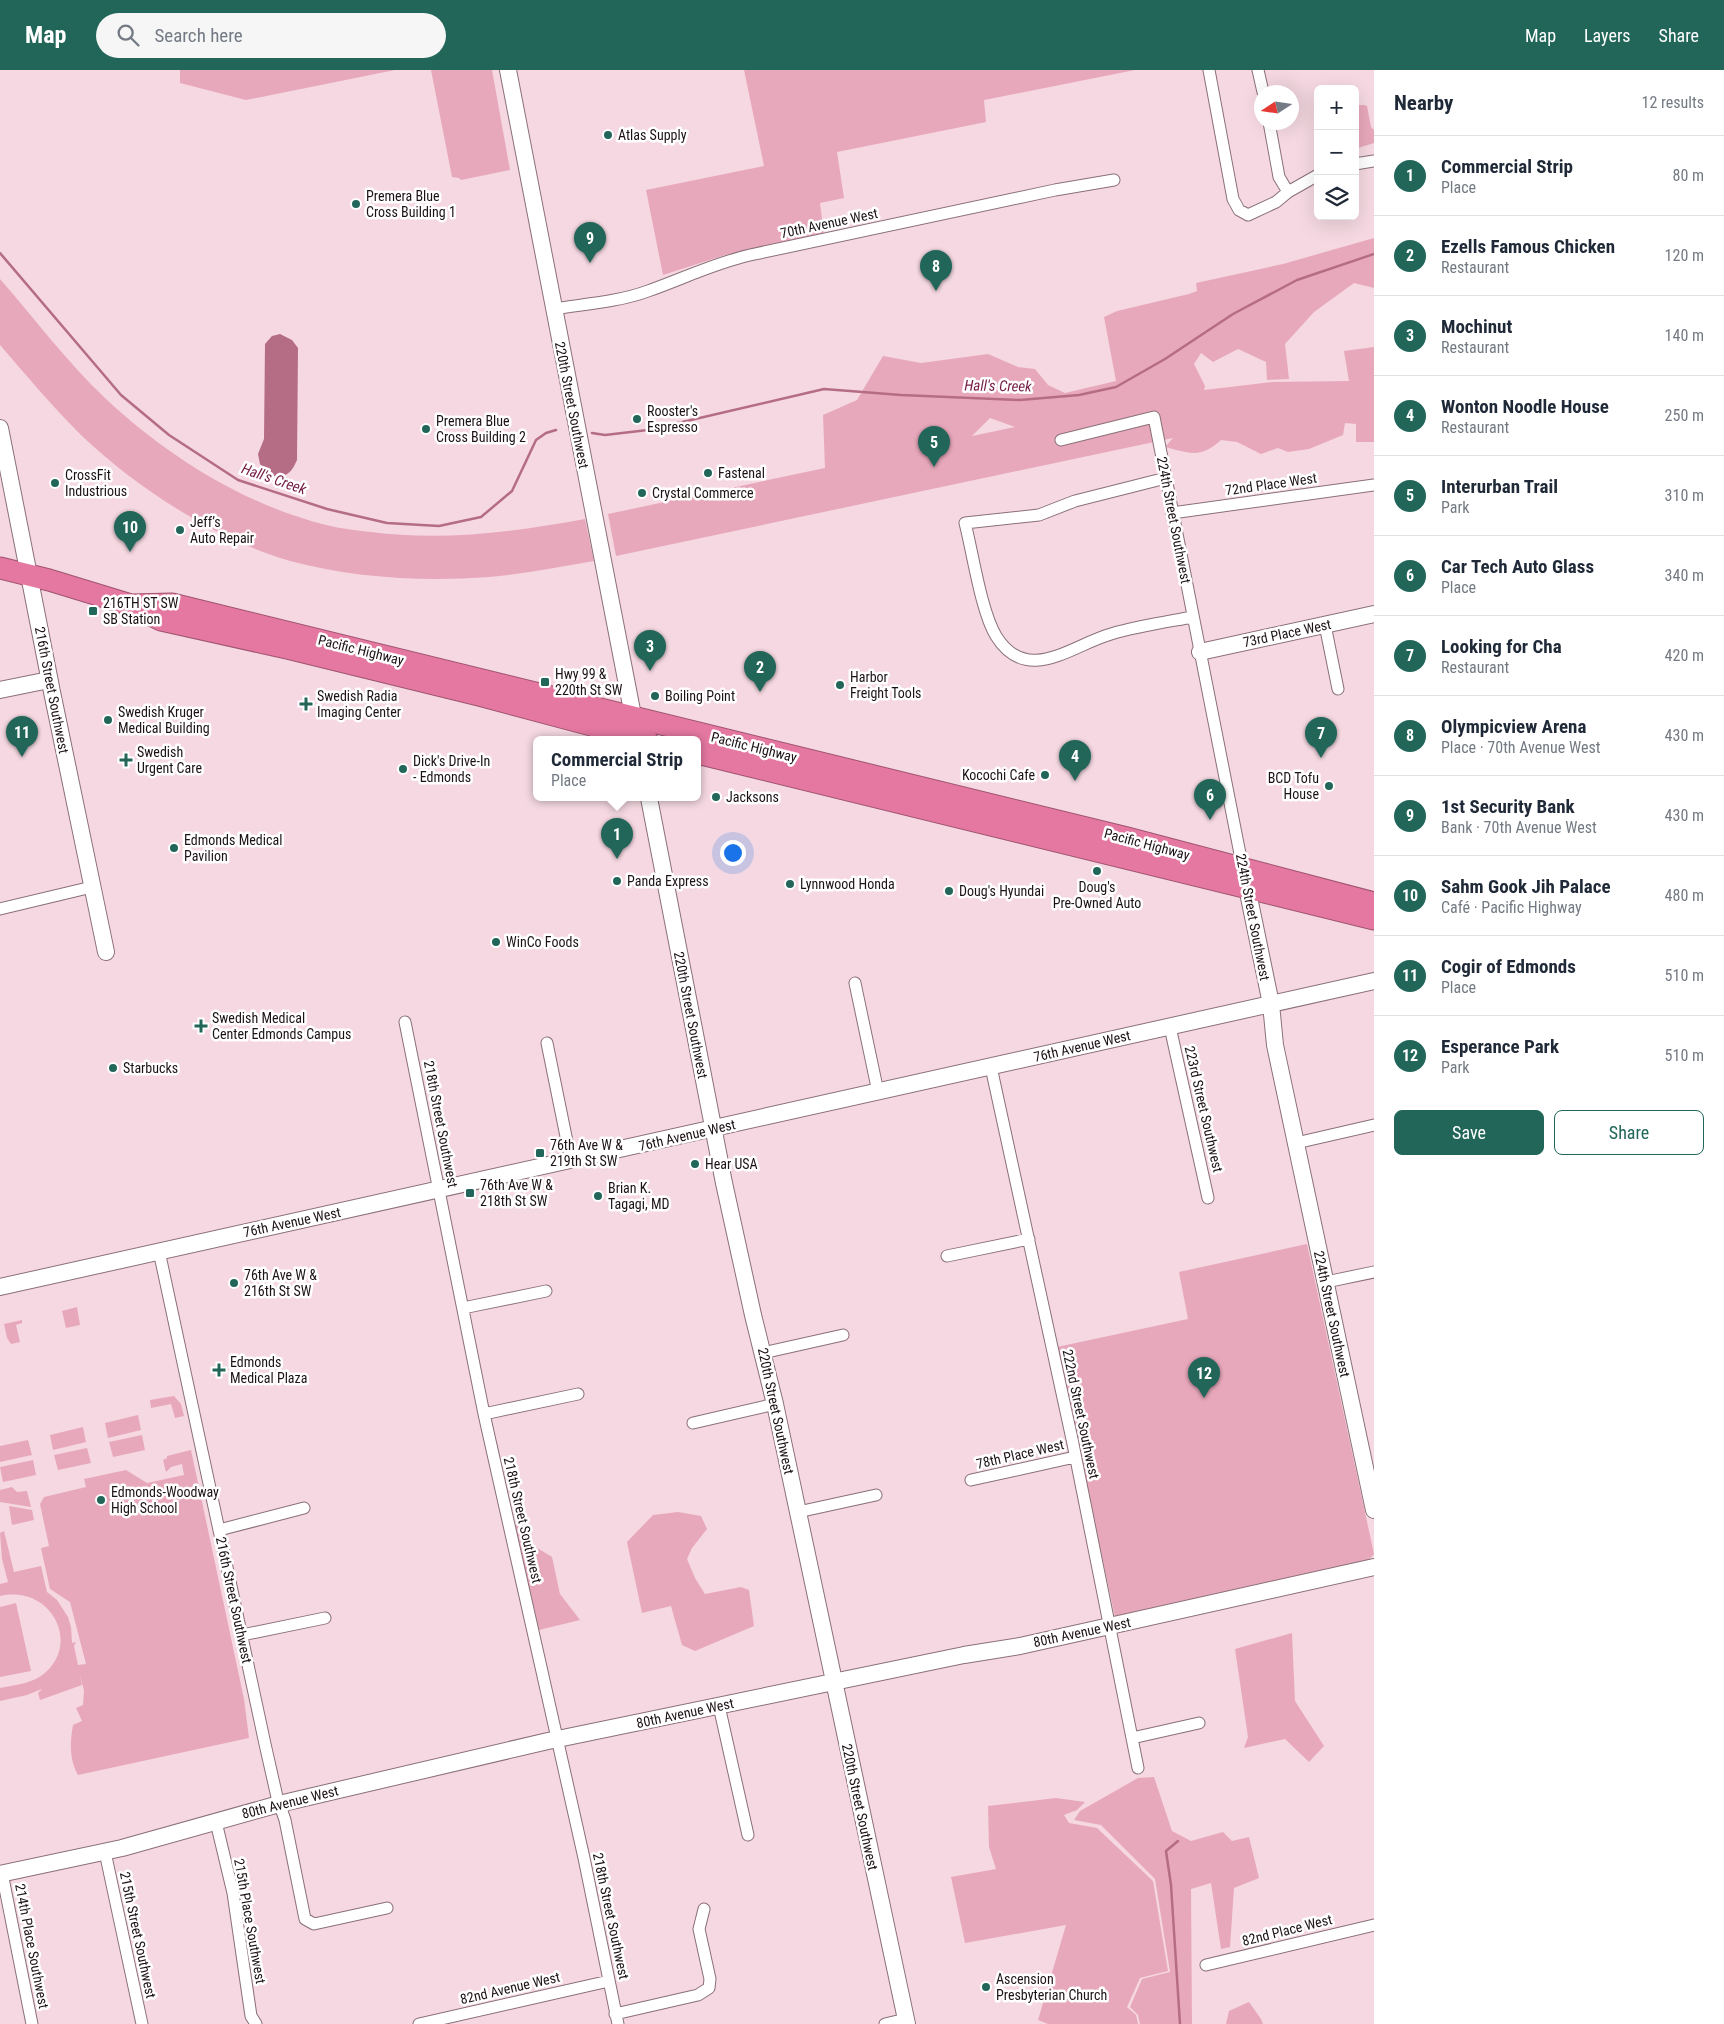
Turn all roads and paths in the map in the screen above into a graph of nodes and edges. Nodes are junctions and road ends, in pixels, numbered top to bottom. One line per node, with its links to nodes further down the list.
1 (508, 70): 11 (street, 220th Street Southwest)
2 (1208, 70): 10 (street)
3 (1258, 70): 4 (street)
4 (1261, 85)
5 (1270, 130): 10 (street)
6 (1374, 161): 7 (street)
7 (1359, 163)
8 (1314, 177): 10 (street)
9 (1114, 180): 11 (street, 70th Avenue West)
10 (1288, 192)
11 (554, 309): 26 (street, 220th Street Southwest)
12 (0, 428): 18 (street, 216th Street Southwest)
13 (1061, 440): 14 (street, 224th Street Southwest)
14 (1166, 478): 16 (street, 224th Street Southwest); 20 (street)
15 (1374, 485): 16 (street, 72nd Place West)
16 (1172, 513): 20 (street, 224th Street Southwest)
17 (0, 568): 18 (highway, Pacific Highway)
18 (30, 575): 23 (street, 216th Street Southwest); 26 (highway, Pacific Highway)
19 (1374, 614): 21 (street, 73rd Place West)
20 (1193, 617): 22 (street, 224th Street Southwest)
21 (1326, 625): 22 (street, 73rd Place West); 24 (street)
22 (1200, 652): 30 (street, 224th Street Southwest)
23 (49, 680): 25 (street); 31 (street, 216th Street Southwest)
24 (1338, 689)
25 (0, 690)
26 (638, 734)
27 (701, 747): 30 (highway, Pacific Highway)
28 (701, 754): 30 (highway, Pacific Highway)
29 (650, 801): 45 (street, 220th Street Southwest)
30 (1245, 878): 32 (highway, Pacific Highway); 34 (highway, Pacific Highway); 38 (street, 224th Street Southwest)
31 (92, 887): 33 (street); 35 (street, 216th Street Southwest)
32 (1374, 903)
33 (0, 909)
34 (1374, 919)
35 (106, 952)
36 (1374, 981): 38 (street, 76th Avenue West)
37 (855, 982): 43 (street)
38 (1269, 996): 40 (street, 76th Avenue West); 46 (street, 224th Street Southwest)
39 (405, 1022): 48 (street, 218th Street Southwest)
40 (1170, 1027): 42 (street, 76th Avenue West); 49 (street, 223rd Street Southwest)
41 (547, 1043): 47 (street)
42 (991, 1066): 43 (street, 76th Avenue West); 50 (street, 222nd Street Southwest)
43 (878, 1092): 45 (street, 76th Avenue West)
44 (1374, 1125): 46 (street)
45 (713, 1129): 47 (street, 76th Avenue West); 59 (street, 220th Street Southwest)
46 (1296, 1143): 54 (street, 224th Street Southwest)
47 (571, 1161): 48 (street, 76th Avenue West)
48 (439, 1190): 51 (street, 76th Avenue West); 57 (street, 218th Street Southwest)
49 (1208, 1198)
50 (1029, 1238): 52 (street); 64 (street, 222nd Street Southwest)
51 (159, 1251): 55 (street, 76th Avenue West); 70 (street, 216th Street Southwest)
52 (947, 1256)
53 (1374, 1272): 54 (street)
54 (1326, 1282): 68 (street, 224th Street Southwest)
55 (0, 1287)
56 (546, 1291): 57 (street)
57 (463, 1308): 62 (street, 218th Street Southwest)
58 (843, 1335): 59 (street)
59 (763, 1353): 61 (street, 220th Street Southwest)
60 (578, 1394): 62 (street)
61 (775, 1404): 63 (street); 69 (street, 220th Street Southwest)
62 (484, 1414): 79 (street, 218th Street Southwest)
63 (693, 1422)
64 (1075, 1457): 65 (street, 78th Place West); 73 (street, 222nd Street Southwest)
65 (971, 1480)
66 (876, 1495): 69 (street)
67 (304, 1508): 70 (street)
68 (1374, 1510)
69 (798, 1512): 75 (street, 220th Street Southwest)
70 (219, 1530): 74 (street, 216th Street Southwest)
71 (1374, 1566): 73 (street, 80th Avenue West)
72 (325, 1618): 74 (street)
73 (1108, 1627): 75 (street, 80th Avenue West); 78 (street, 222nd Street Southwest)
74 (242, 1635): 81 (street, 216th Street Southwest)
75 (834, 1682): 76 (street, 80th Avenue West); 92 (street, 220th Street Southwest)
76 (719, 1706): 79 (street, 80th Avenue West); 83 (street)
77 (1199, 1723): 78 (street)
78 (1132, 1738): 80 (street, 222nd Street Southwest)
79 (556, 1739): 81 (street, 80th Avenue West); 90 (street, 218th Street Southwest)
80 (1138, 1768)
81 (279, 1804): 82 (street, 80th Avenue West); 86 (street, 216th Street Southwest)
82 (216, 1822): 84 (street, 80th Avenue West); 95 (street, 215th Place Southwest)
83 (748, 1835)
84 (105, 1852): 85 (street, 80th Avenue West); 94 (street, 215th Street Southwest)
85 (1, 1874): 93 (street, 214th Place Southwest)
86 (387, 1908)
87 (704, 1909): 91 (street)
88 (1374, 1925): 89 (street, 82nd Place West)
89 (1206, 1964)
90 (609, 1981): 91 (street, 218th Street Southwest); 96 (street, 82nd Avenue West)
91 (616, 2019)
92 (906, 2022): 97 (street)
93 (32, 2024)
94 (142, 2024)
95 (256, 2024)
96 (419, 2024)
97 (885, 2024)

